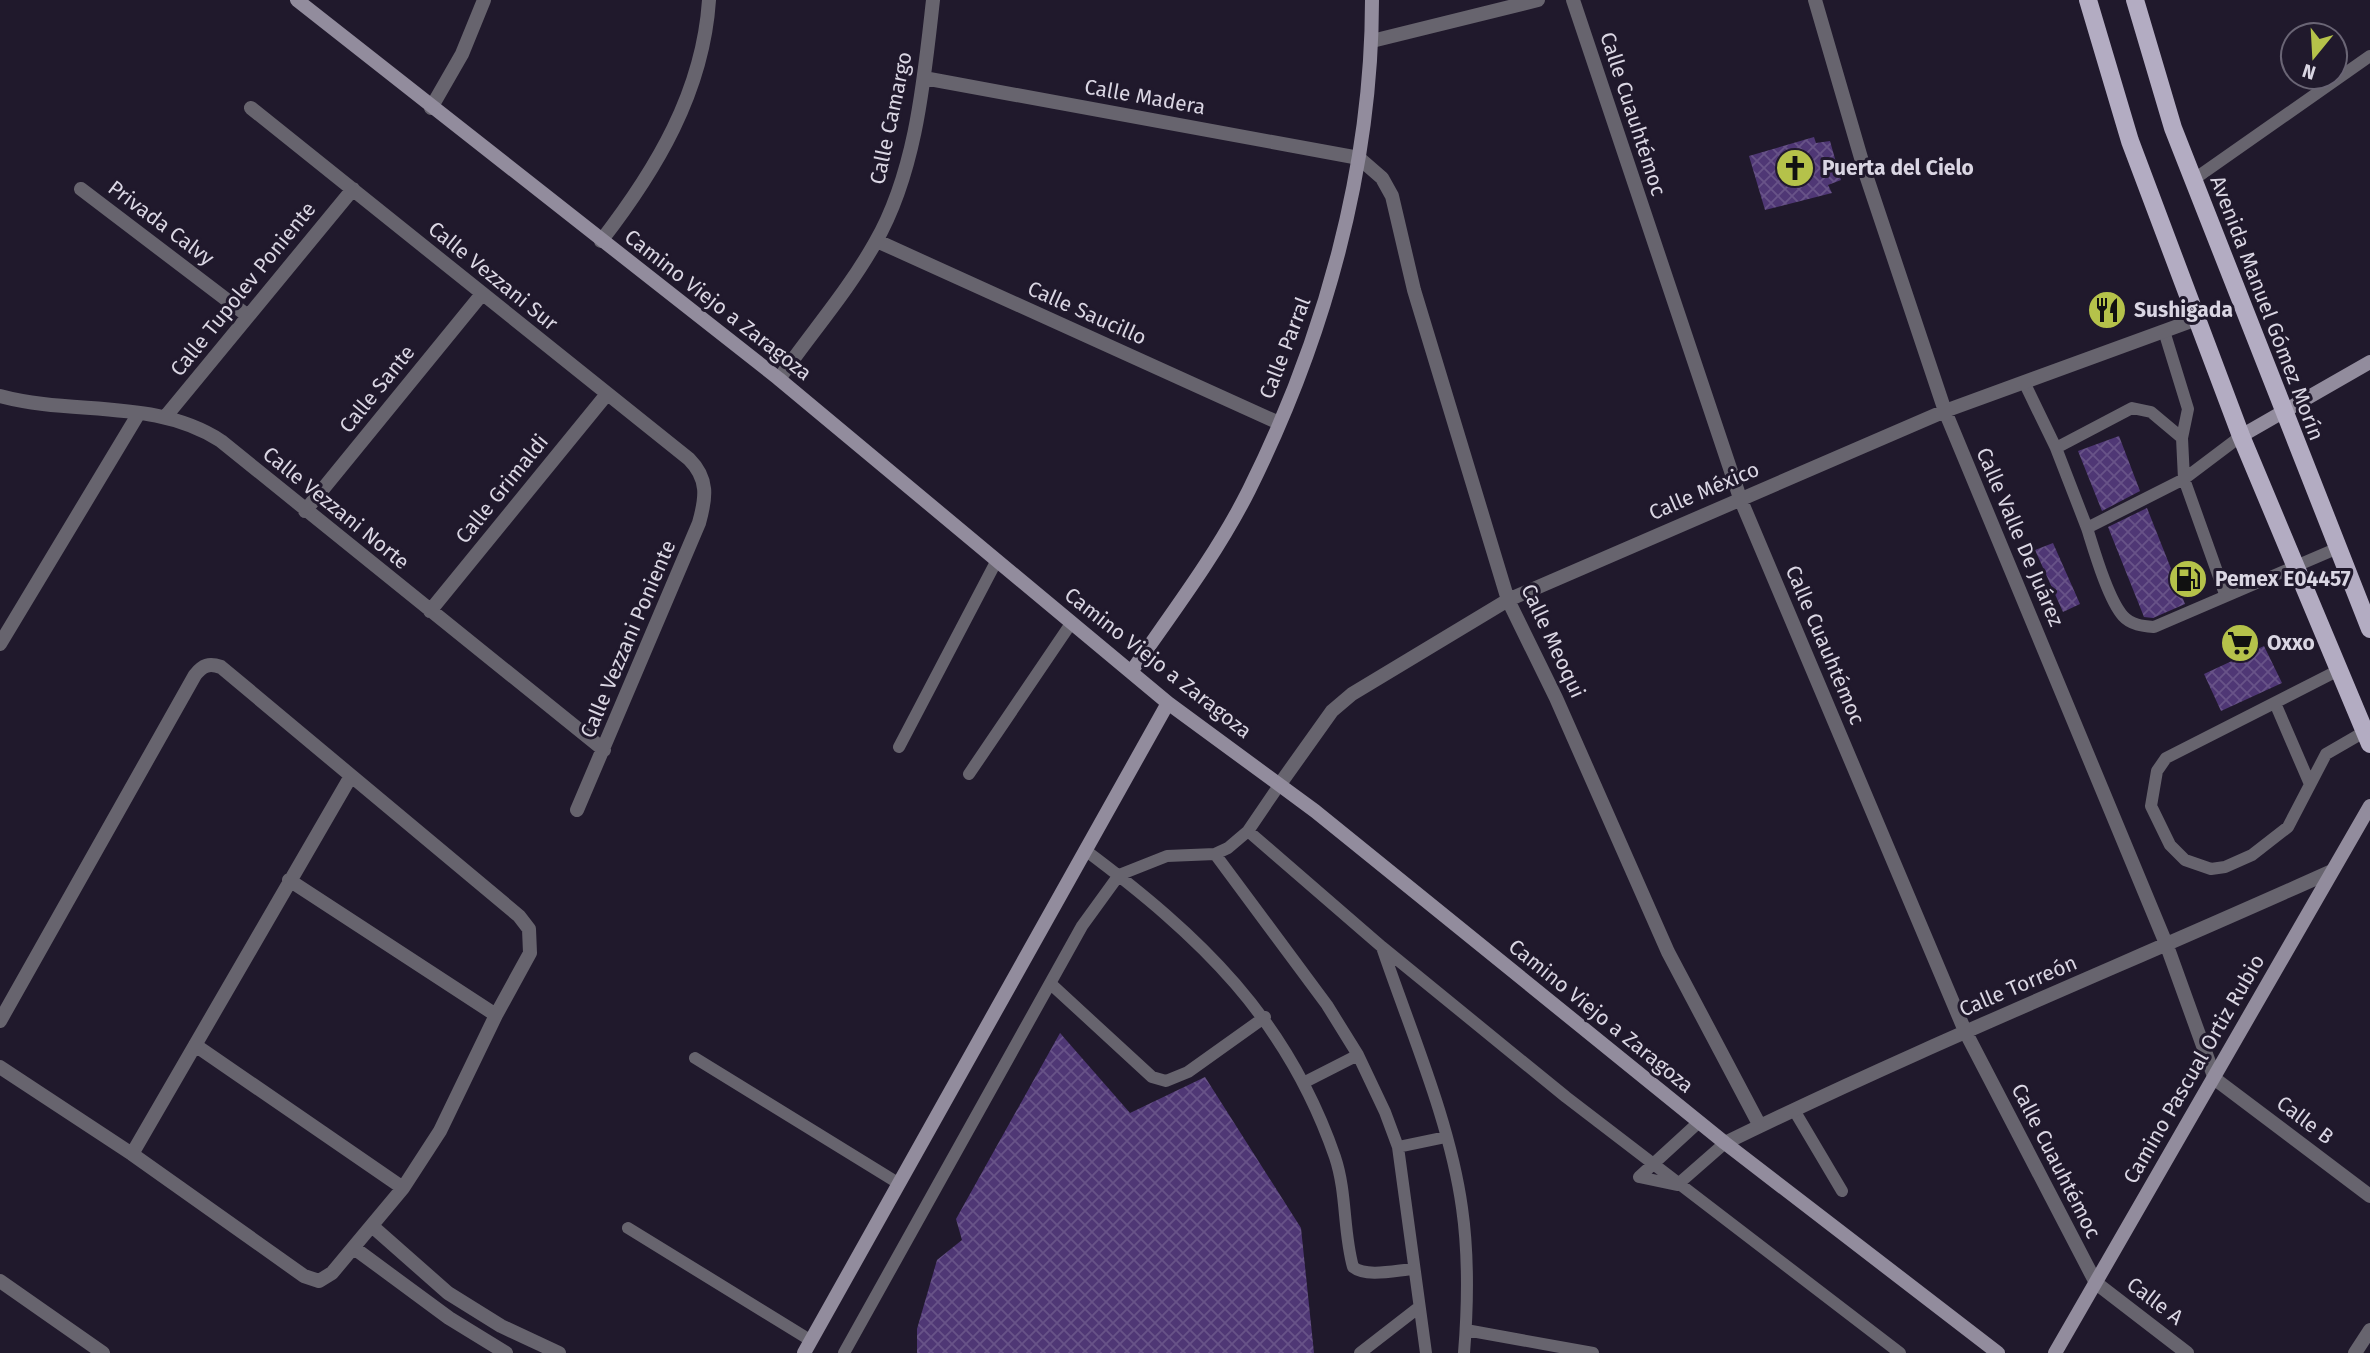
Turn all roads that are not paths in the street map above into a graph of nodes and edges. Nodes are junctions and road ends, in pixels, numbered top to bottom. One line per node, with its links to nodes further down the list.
1 (297, 0): 15 (street, Camino Viejo a Zaragoza)
2 (484, 0): 15 (street)
3 (709, 0): 20 (street)
4 (933, 0): 13 (street, Calle Camargo)
5 (1372, 0): 11 (street, Calle Parral)
6 (1538, 0): 11 (street)
7 (1573, 0): 41 (street, Calle Cuauhtémoc)
8 (1815, 0): 31 (street, Calle Valle De Juárez)
9 (2088, 0): 24 (main road)
10 (2135, 0): 17 (main road, Avenida Manuel Gómez Morín)
11 (1372, 41): 16 (street, Calle Parral)
12 (2370, 56): 17 (lane)
13 (924, 78): 16 (street, Calle Madera); 21 (street, Calle Camargo)
14 (251, 108): 19 (street, Calle Vezzani Sur)
15 (431, 108): 20 (street, Camino Viejo a Zaragoza)
16 (1359, 158): 35 (street, Calle Parral); 48 (street, Calle Meoqui)
17 (2193, 180): 32 (main road, Avenida Manuel Gómez Morín)
18 (81, 189): 23 (street, Privada Calvy)
19 (352, 189): 22 (street, Calle Vezzani Sur); 23 (street, Calle Tupolev Poniente)
20 (601, 241): 27 (street, Camino Viejo a Zaragoza)
21 (877, 241): 27 (street, Calle Camargo); 35 (street, Calle Saucillo)
22 (482, 294): 29 (street, Calle Vezzani Sur); 42 (street, Calle Sante)
23 (248, 316): 34 (street, Calle Tupolev Poniente)
24 (2197, 319): 25 (street, Calle México); 36 (main road)
25 (2164, 331): 28 (street, Calle México); 37 (lane)
26 (2370, 362): 32 (street)
27 (779, 379): 45 (street, Camino Viejo a Zaragoza)
28 (2024, 382): 31 (street, Calle México); 38 (lane)
29 (607, 394): 40 (street, Calle Vezzani Sur); 49 (street, Calle Grimaldi)
30 (0, 396): 33 (street, Calle Vezzani Norte)
31 (1945, 411): 41 (street, Calle México); 73 (street, Calle Valle De Juárez)
32 (2283, 412): 36 (street); 44 (main road, Avenida Manuel Gómez Morín)
33 (139, 413): 34 (street, Calle Vezzani Norte); 51 (street)
34 (166, 416): 42 (street, Calle Vezzani Norte)
35 (1279, 423): 55 (street, Calle Parral)
36 (2241, 436): 39 (lane); 46 (main road)
37 (2182, 438): 38 (lane); 39 (lane)
38 (2056, 448): 43 (lane)
39 (2183, 478): 43 (lane); 47 (lane)
40 (705, 480): 60 (street, Calle Vezzani Poniente)
41 (1740, 498): 48 (street, Calle México); 79 (street, Calle Cuauhtémoc)
42 (304, 511): 49 (street, Calle Vezzani Norte)
43 (2087, 527): 47 (lane)
44 (2338, 548): 46 (lane); 52 (main road, Avenida Manuel Gómez Morín)
45 (998, 560): 50 (street, Camino Viejo a Zaragoza); 59 (lane)
46 (2293, 565): 47 (lane); 54 (main road)
47 (2225, 594)
48 (1508, 600): 64 (street, Calle México); 88 (street, Calle Meoqui)
49 (430, 611): 60 (street, Calle Vezzani Norte)
50 (1072, 622): 55 (street, Camino Viejo a Zaragoza); 61 (lane)
51 (5, 623): 53 (street)
52 (2370, 629)
53 (0, 644)
54 (2337, 671): 57 (lane); 58 (main road)
55 (1131, 672): 56 (street, Camino Viejo a Zaragoza)
56 (1168, 703): 64 (street, Camino Viejo a Zaragoza); 68 (street)
57 (2275, 703): 63 (lane); 63 (lane)
58 (2367, 738): 63 (lane)
59 (899, 747)
60 (604, 750): 66 (street, Calle Vezzani Poniente)
61 (969, 774)
62 (351, 776): 72 (street); 76 (street); 78 (street)
63 (2309, 782)
64 (1280, 784): 67 (lane); 87 (street, Camino Viejo a Zaragoza)
65 (2370, 806): 70 (street, Camino Pascual Ortiz Rubio)
66 (577, 810)
67 (1248, 831): 69 (lane); 74 (lane)
68 (1085, 850): 71 (lane); 94 (street)
69 (1215, 854): 71 (lane); 81 (lane)
70 (2330, 872): 73 (street, Calle Torreón); 84 (street, Camino Pascual Ortiz Rubio)
71 (1119, 875): 75 (lane); 77 (lane)
72 (289, 880): 76 (street); 80 (street)
73 (2167, 946): 79 (street, Calle Torreón); 84 (street, Calle Valle De Juárez)
74 (1382, 947): 89 (lane); 93 (lane)
75 (1052, 985): 77 (lane); 112 (lane)
76 (496, 1015): 96 (street)
77 (1265, 1017): 85 (lane)
78 (0, 1021)
79 (1965, 1031): 86 (street, Calle Torreón); 104 (street, Calle Cuauhtémoc)
80 (195, 1045): 92 (street); 96 (street)
81 (1358, 1055): 85 (lane); 91 (lane)
82 (695, 1058): 94 (lane)
83 (0, 1067): 92 (street)
84 (2215, 1079): 98 (street, Calle B); 104 (street, Camino Pascual Ortiz Rubio)
85 (1303, 1083): 102 (lane)
86 (1794, 1110): 88 (street, Calle Torreón); 97 (lane)
87 (1699, 1122): 90 (street, Camino Viejo a Zaragoza); 93 (lane)
88 (1760, 1126): 90 (street, Calle Torreón)
89 (1446, 1137): 91 (lane); 106 (lane)
90 (1725, 1143): 95 (lane); 118 (street, Camino Viejo a Zaragoza)
91 (1398, 1147): 102 (lane)
92 (132, 1154): 101 (street)
93 (1653, 1164): 95 (lane); 95 (lane)
94 (898, 1183): 108 (street)
95 (1677, 1185): 117 (lane)
96 (403, 1188): 99 (street)
97 (1842, 1191)
98 (2370, 1196)
99 (372, 1226): 101 (street); 111 (street)
100 (628, 1228): 108 (lane)
101 (354, 1248): 110 (street)
102 (1414, 1269): 105 (lane)
103 (0, 1281): 109 (street)
104 (2096, 1283): 119 (street, Camino Pascual Ortiz Rubio); 120 (street, Calle A)
105 (1418, 1308): 113 (lane); 114 (lane)
106 (1466, 1330): 115 (lane); 116 (lane)
107 (2370, 1330): 121 (street)
108 (807, 1346)
109 (103, 1353)
110 (506, 1353)
111 (559, 1353)
112 (844, 1353)
113 (1360, 1353)
114 (1426, 1353)
115 (1464, 1353)
116 (1593, 1353)
117 (1900, 1353)
118 (1998, 1353)
119 (2055, 1353)
120 (2188, 1353)
121 (2355, 1353)

